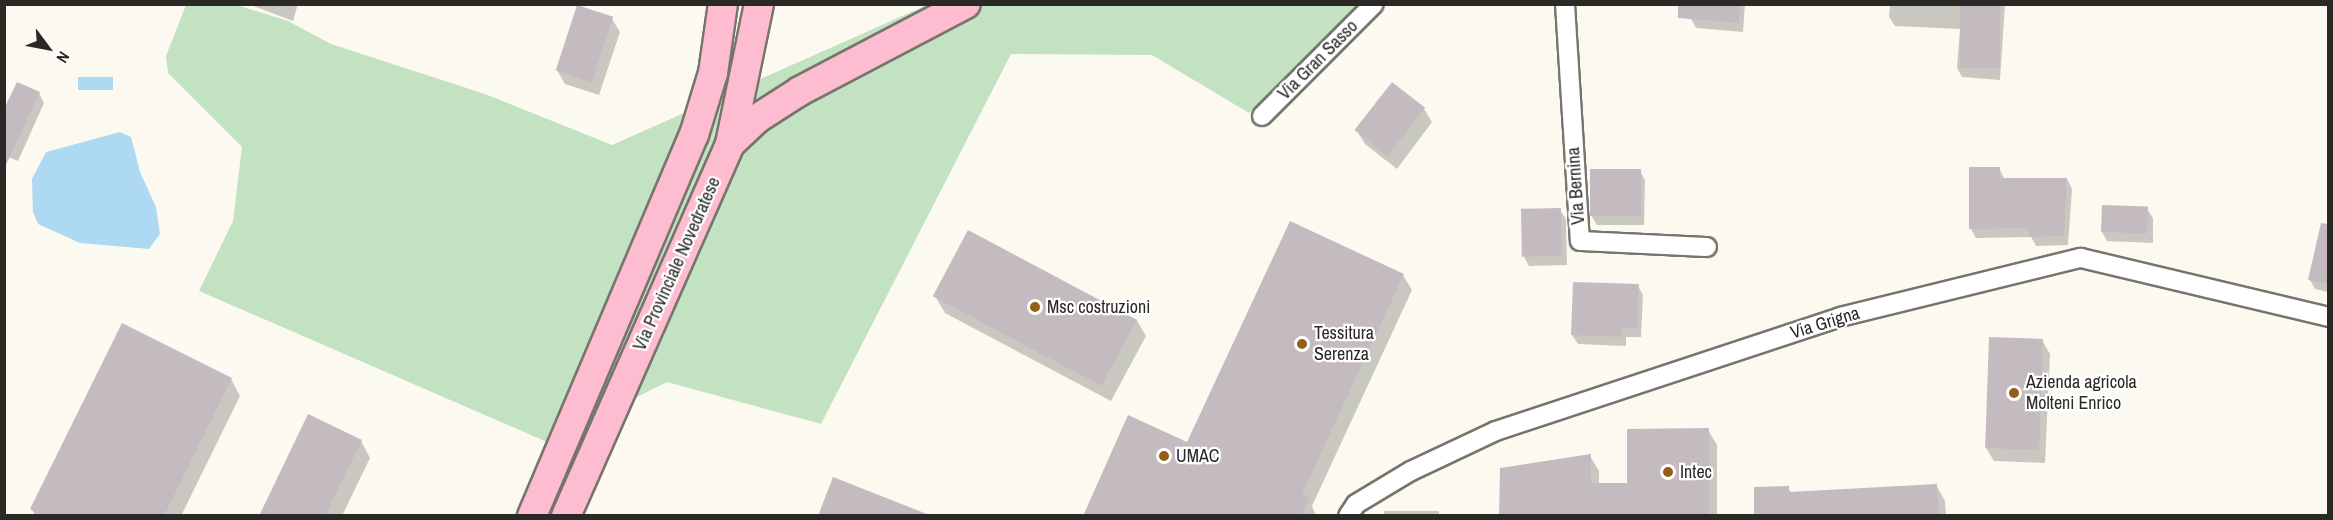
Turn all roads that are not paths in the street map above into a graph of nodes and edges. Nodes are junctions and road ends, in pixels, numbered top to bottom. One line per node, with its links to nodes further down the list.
1 (723, 4): 10 (main road, Via Provinciale Novedratese)
2 (759, 4): 7 (main road, Via Provinciale Novedratese)
3 (966, 4): 7 (main road)
4 (1374, 4): 6 (street, Via Gran Sasso)
5 (1564, 4): 8 (street, Via Bernina)
6 (1262, 116)
7 (730, 144): 11 (main road, Via Provinciale Novedratese)
8 (1707, 247)
9 (2328, 317): 12 (street, Via Grigna)
10 (532, 516)
11 (566, 516)
12 (1348, 516)

